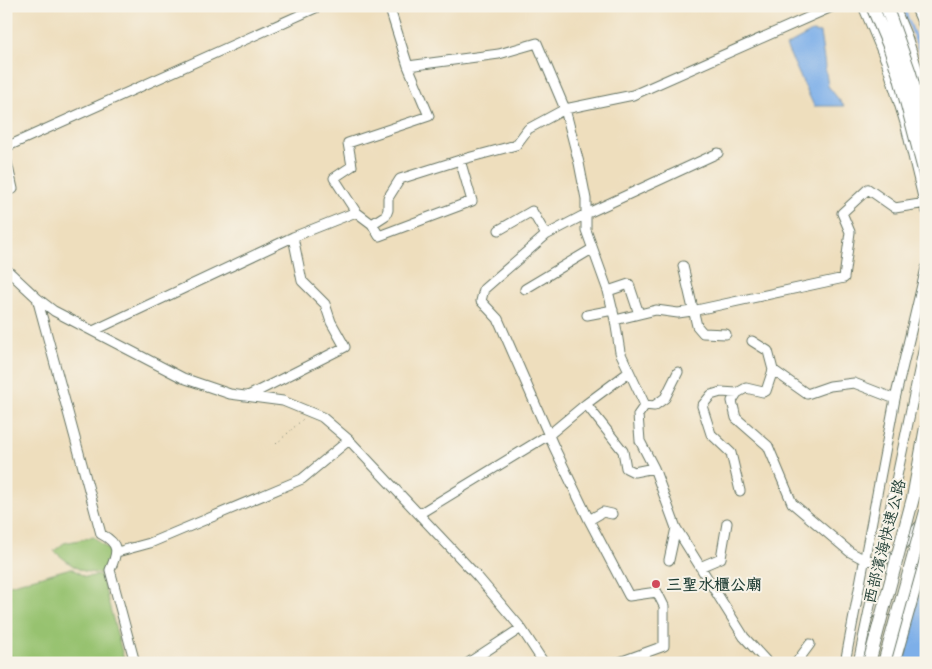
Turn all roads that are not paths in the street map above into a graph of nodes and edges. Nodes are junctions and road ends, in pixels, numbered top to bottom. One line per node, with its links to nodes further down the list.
1 (320, 6): 15 (street)
2 (388, 6): 10 (street)
3 (834, 6): 13 (street)
4 (863, 6): 12 (street)
5 (872, 6): 19 (highway, bridge)
6 (886, 6): 14 (highway, bridge)
7 (894, 6): 11 (street)
8 (915, 6): 9 (street)
9 (926, 31)
10 (408, 66): 13 (street); 22 (street)
11 (926, 98): 12 (street)
12 (899, 101): 21 (street)
13 (565, 109): 18 (street); 23 (street)
14 (926, 131)
15 (6, 147)
16 (718, 153): 23 (street)
17 (6, 158): 20 (street)
18 (460, 160): 24 (street); 24 (street)
19 (926, 178)
20 (13, 189)
21 (925, 205): 36 (street)
22 (356, 212): 24 (street); 27 (street)
23 (586, 214): 26 (street); 28 (street)
24 (372, 224)
25 (499, 230): 26 (street)
26 (546, 235): 55 (street)
27 (292, 238): 40 (street); 50 (street)
28 (592, 249): 32 (street); 33 (street)
29 (683, 266): 36 (street)
30 (926, 268): 44 (street)
31 (6, 269): 34 (street)
32 (525, 288)
33 (608, 291): 35 (street); 37 (street)
34 (37, 298): 40 (street); 66 (street)
35 (613, 310): 38 (street); 39 (street)
36 (692, 311): 37 (street); 41 (street)
37 (639, 314): 39 (street)
38 (587, 315)
39 (615, 320): 47 (street)
40 (93, 331): 50 (street)
41 (726, 334)
42 (926, 337): 45 (street)
43 (752, 341): 46 (street)
44 (904, 357): 45 (street); 51 (street)
45 (924, 360): 70 (street)
46 (773, 370): 49 (street); 51 (street)
47 (630, 372): 52 (street); 53 (street)
48 (678, 372): 53 (street)
49 (737, 393): 58 (street); 69 (street)
50 (248, 396): 56 (street)
51 (895, 399): 69 (street)
52 (586, 404): 55 (street); 57 (street)
53 (645, 405): 57 (street)
54 (926, 427): 83 (highway, 西部濱海快速公路, bridge)
55 (550, 434): 60 (street); 63 (street)
56 (349, 440): 60 (street); 66 (street)
57 (654, 468): 65 (street)
58 (740, 491)
59 (926, 511): 84 (highway, 西部濱海快速公路, bridge)
60 (419, 514): 72 (street)
61 (612, 514): 63 (street)
62 (926, 518): 70 (street)
63 (589, 520): 74 (street)
64 (728, 523): 71 (street)
65 (676, 528): 68 (street); 71 (street)
66 (117, 552): 75 (street)
67 (926, 553): 85 (street)
68 (669, 560)
69 (865, 560): 70 (street); 81 (street)
70 (879, 561): 82 (street)
71 (700, 567): 79 (street)
72 (521, 628): 76 (street); 77 (street)
73 (810, 644): 80 (street)
74 (629, 661): 78 (street)
75 (135, 663)
76 (468, 663)
77 (544, 663)
78 (617, 663)
79 (768, 663)
80 (796, 663)
81 (845, 663)
82 (858, 663)
83 (869, 663)
84 (884, 663)
85 (895, 663)

